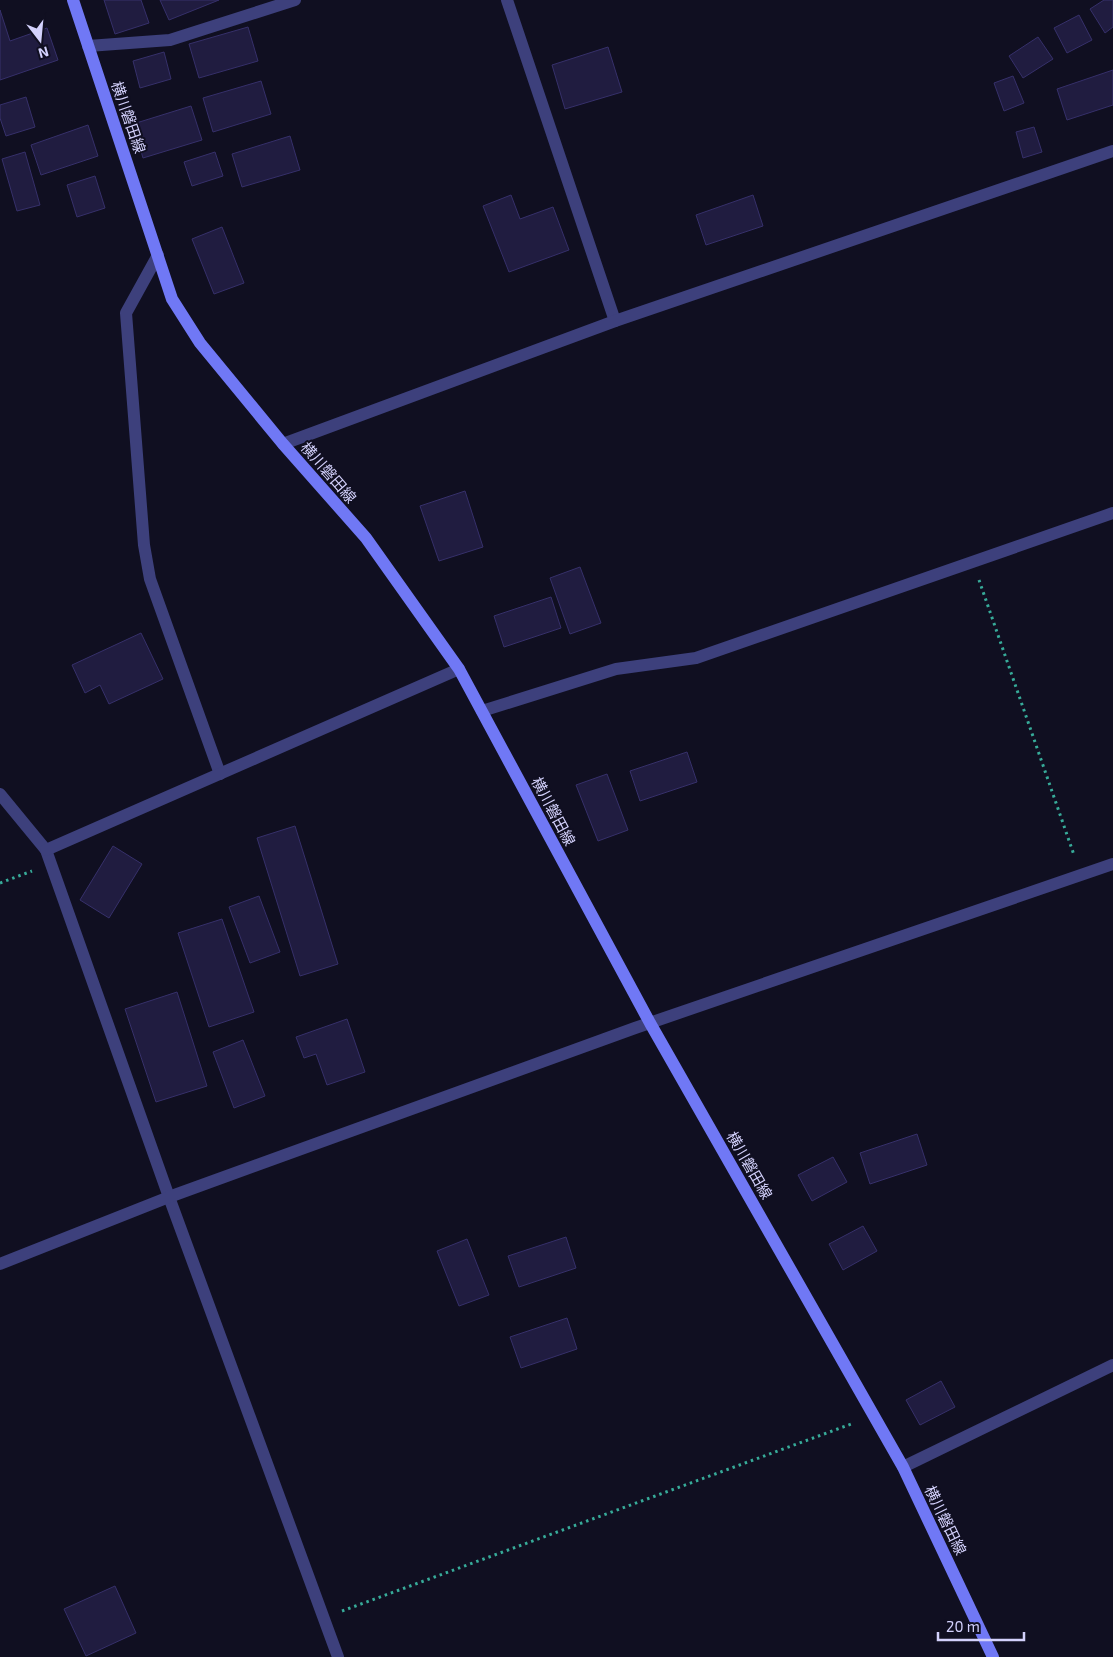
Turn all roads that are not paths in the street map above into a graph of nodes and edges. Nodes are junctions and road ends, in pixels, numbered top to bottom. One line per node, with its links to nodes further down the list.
1 (73, 0): 4 (main road, 横川磐田線)
2 (294, 0): 4 (street)
3 (507, 0): 7 (street)
4 (88, 46): 6 (main road, 横川磐田線)
5 (1113, 151): 7 (street)
6 (158, 255): 8 (main road, 横川磐田線); 12 (street)
7 (616, 321): 8 (street)
8 (283, 444): 10 (main road, 横川磐田線)
9 (1113, 513): 11 (street)
10 (459, 669): 11 (main road, 横川磐田線); 12 (street)
11 (482, 711): 16 (main road, 横川磐田線)
12 (220, 774): 14 (street)
13 (0, 794): 14 (street)
14 (46, 850): 17 (street)
15 (1113, 864): 16 (street)
16 (650, 1023): 17 (street); 20 (main road, 横川磐田線)
17 (169, 1197): 18 (street); 21 (street)
18 (0, 1264)
19 (1113, 1365): 20 (street)
20 (903, 1467): 22 (main road, 横川磐田線)
21 (338, 1657)
22 (994, 1657)

